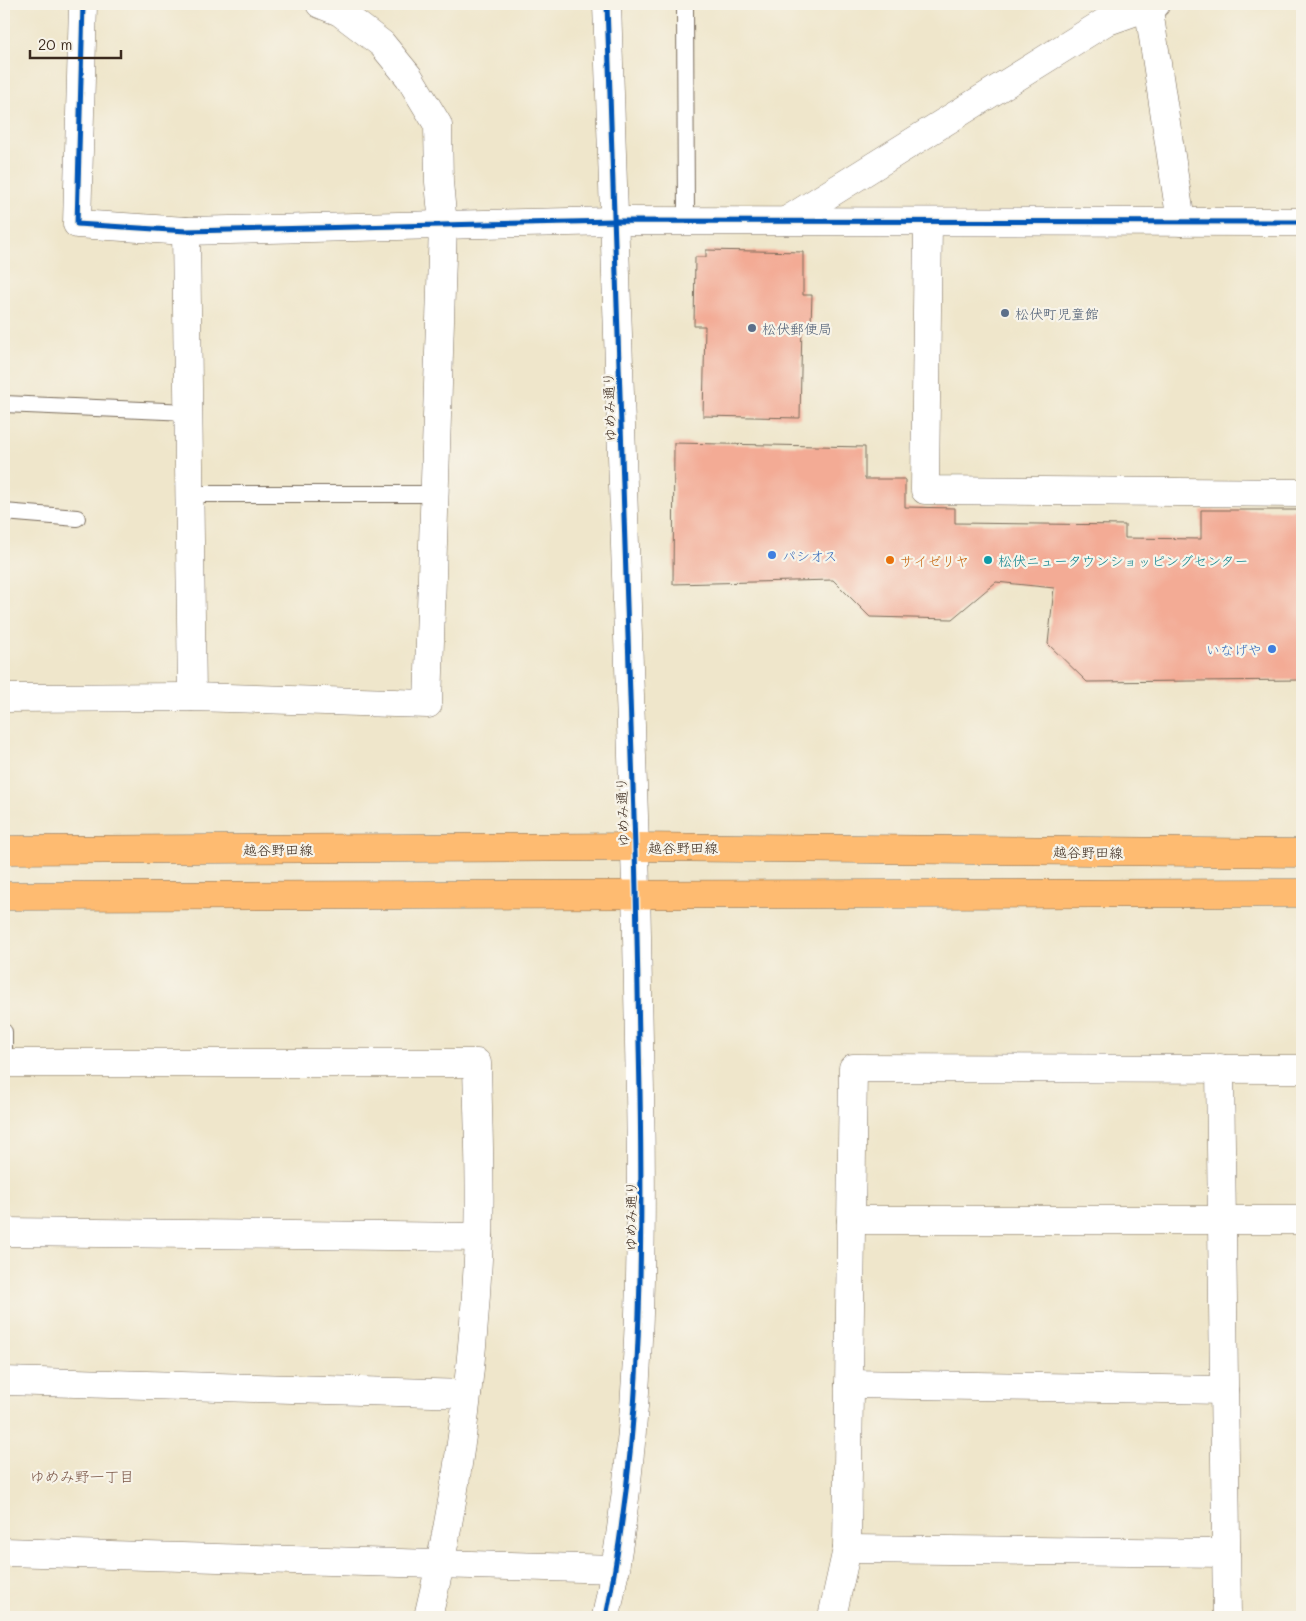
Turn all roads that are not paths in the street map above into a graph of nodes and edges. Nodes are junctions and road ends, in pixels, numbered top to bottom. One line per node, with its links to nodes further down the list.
1 (83, 4): 13 (street)
2 (320, 4): 12 (street)
3 (607, 4): 6 (street, ゆめみ通り)
4 (686, 4): 7 (lane)
5 (1151, 5): 8 (street); 10 (street)
6 (614, 221): 7 (street); 12 (street); 23 (street, ゆめみ通り)
7 (686, 221): 8 (street)
8 (786, 221): 9 (street)
9 (928, 222): 10 (street); 16 (street)
10 (1181, 222): 11 (street)
11 (1302, 222)
12 (443, 225): 13 (street); 18 (street)
13 (186, 231): 15 (street)
14 (4, 404): 15 (lane)
15 (188, 412): 17 (street)
16 (1302, 493)
17 (189, 494): 18 (lane); 21 (street)
18 (435, 494): 21 (street)
19 (4, 512): 20 (lane)
20 (77, 518)
21 (192, 697): 22 (street)
22 (4, 698)
23 (635, 847): 24 (main road, 越谷野田線); 25 (main road, 越谷野田線); 28 (street, ゆめみ通り)
24 (4, 850)
25 (1302, 853)
26 (1302, 893): 28 (main road)
27 (4, 896): 28 (main road)
28 (637, 896): 46 (street, ゆめみ通り)
29 (4, 1032): 30 (lane)
30 (4, 1063): 37 (street)
31 (1220, 1068): 32 (street); 33 (street); 34 (street)
32 (1302, 1068)
33 (851, 1220): 34 (street); 39 (street)
34 (1222, 1220): 35 (street); 40 (street)
35 (1302, 1220)
36 (4, 1232): 37 (street)
37 (479, 1237): 41 (street)
38 (4, 1382): 41 (street)
39 (849, 1384): 40 (street); 42 (street)
40 (1224, 1390): 44 (street)
41 (467, 1394): 45 (street)
42 (847, 1549): 44 (street); 49 (street)
43 (4, 1552): 45 (street)
44 (1226, 1553): 50 (street)
45 (441, 1564): 46 (street); 47 (street)
46 (616, 1569): 48 (street, ゆめみ通り)
47 (428, 1617)
48 (606, 1617)
49 (832, 1617)
50 (1227, 1617)

